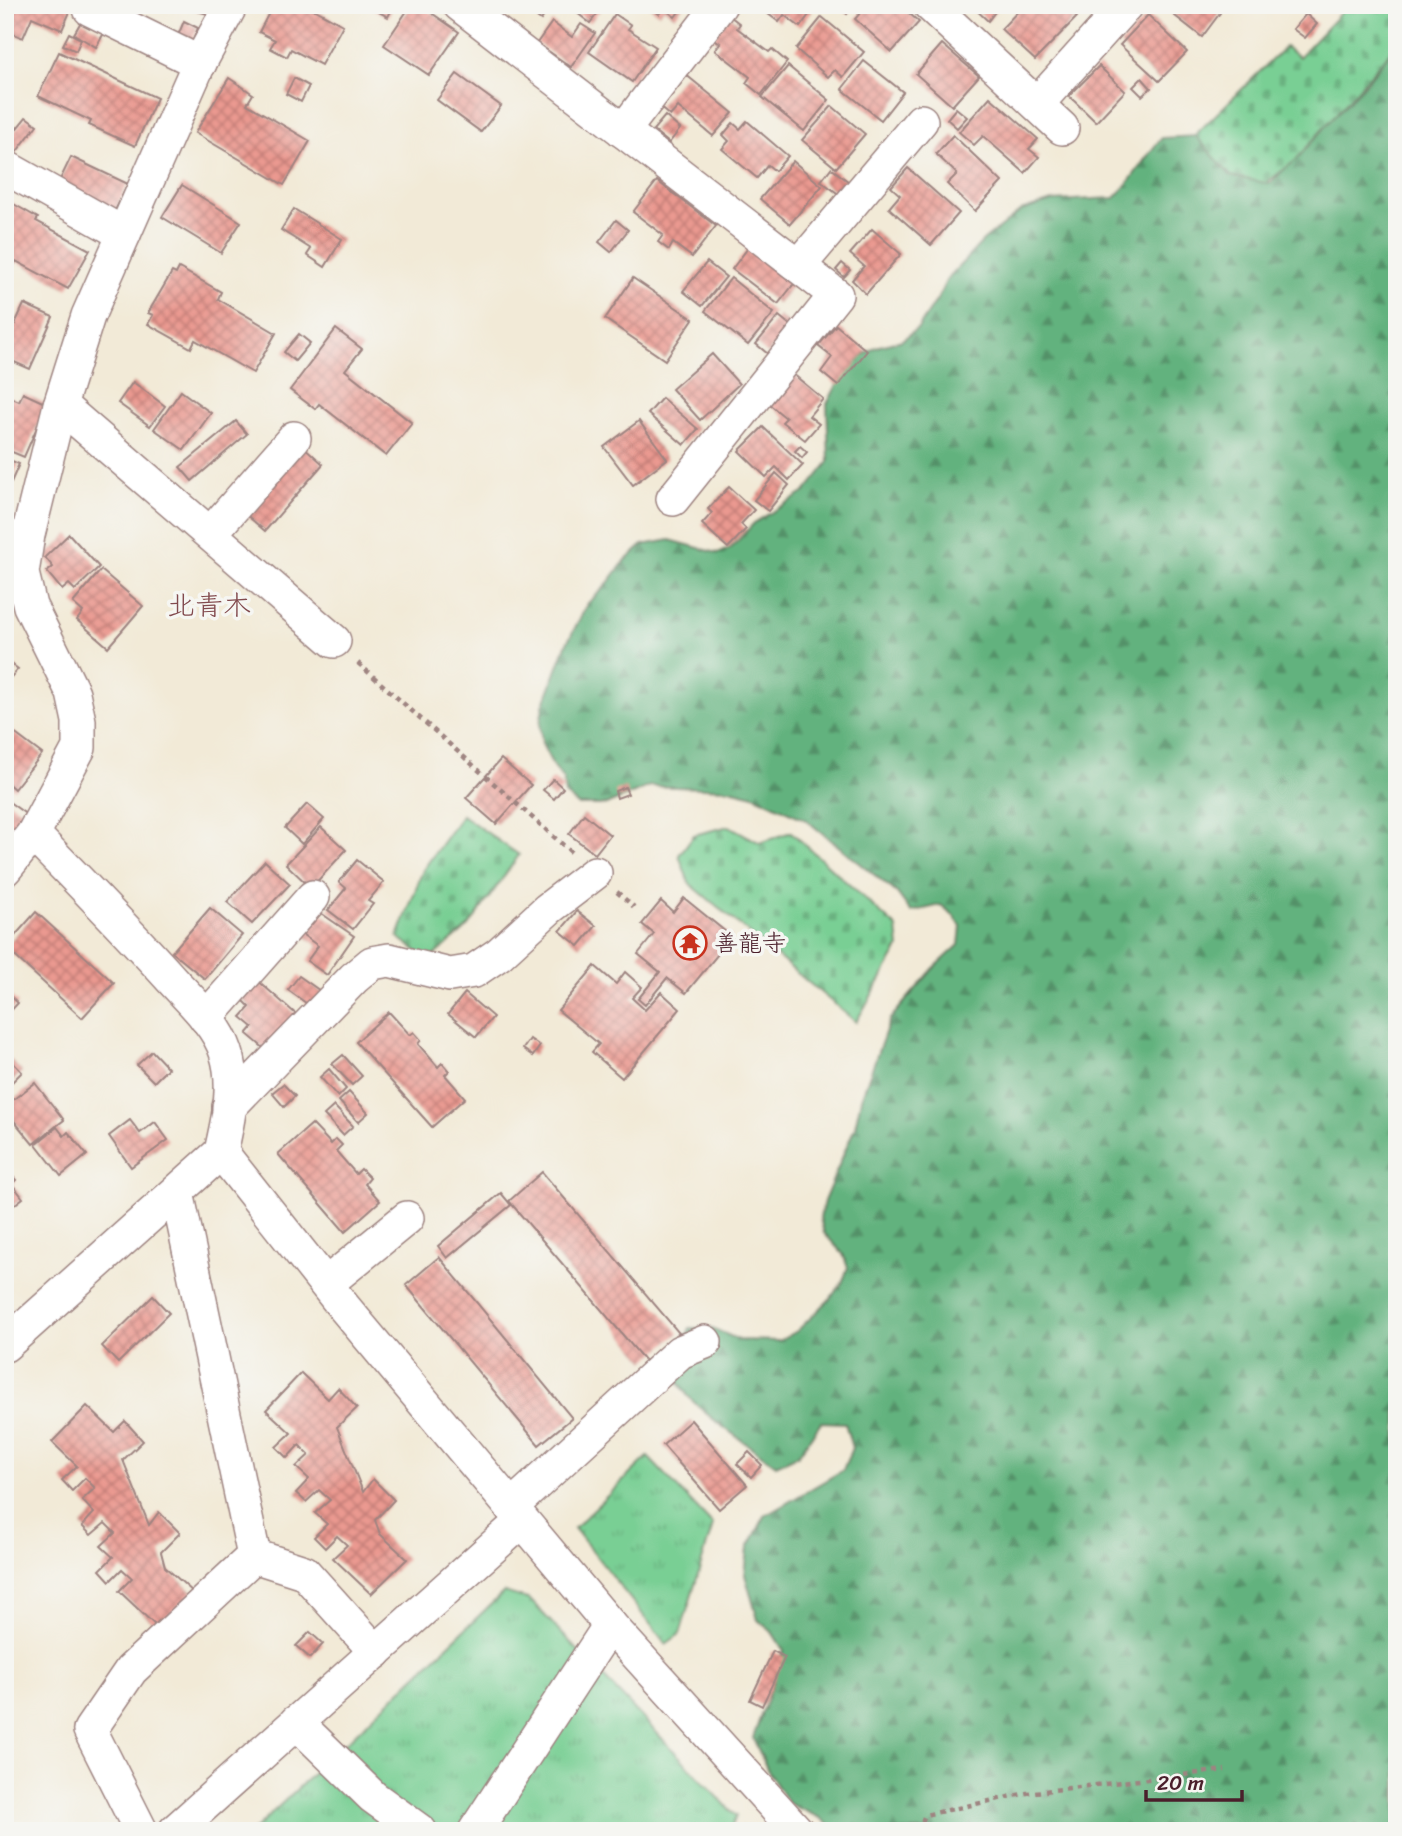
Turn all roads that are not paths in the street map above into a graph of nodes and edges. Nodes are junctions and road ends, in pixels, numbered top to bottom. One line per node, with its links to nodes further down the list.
1 (89, 5): 7 (street)
2 (231, 5): 7 (street)
3 (460, 5): 11 (street)
4 (720, 5): 11 (street)
5 (930, 5): 8 (street)
6 (1126, 5): 8 (street)
7 (200, 63): 13 (street)
8 (1037, 104): 10 (street)
9 (920, 121): 14 (street)
10 (1062, 128)
11 (623, 131): 14 (street)
12 (5, 167): 13 (street)
13 (124, 234): 15 (street)
14 (799, 266): 17 (street)
15 (60, 405): 18 (street); 19 (street)
16 (293, 438): 19 (street)
17 (673, 499)
18 (17, 532): 21 (street)
19 (211, 533): 20 (street)
20 (334, 641)
21 (33, 834): 23 (street); 25 (street)
22 (585, 864): 26 (street)
23 (5, 869)
24 (313, 897): 25 (street)
25 (206, 1018): 26 (street)
26 (229, 1107): 27 (street)
27 (221, 1152): 28 (street); 30 (street)
28 (177, 1192): 32 (street); 34 (street)
29 (407, 1218): 30 (street)
30 (326, 1284): 33 (street)
31 (705, 1342): 33 (street)
32 (5, 1345)
33 (517, 1514): 35 (street); 36 (street)
34 (254, 1556): 36 (street); 38 (street)
35 (610, 1625): 41 (street); 42 (street)
36 (376, 1651): 37 (street)
37 (296, 1722): 39 (street); 40 (street)
38 (141, 1831)
39 (174, 1831)
40 (420, 1831)
41 (475, 1831)
42 (797, 1831)

